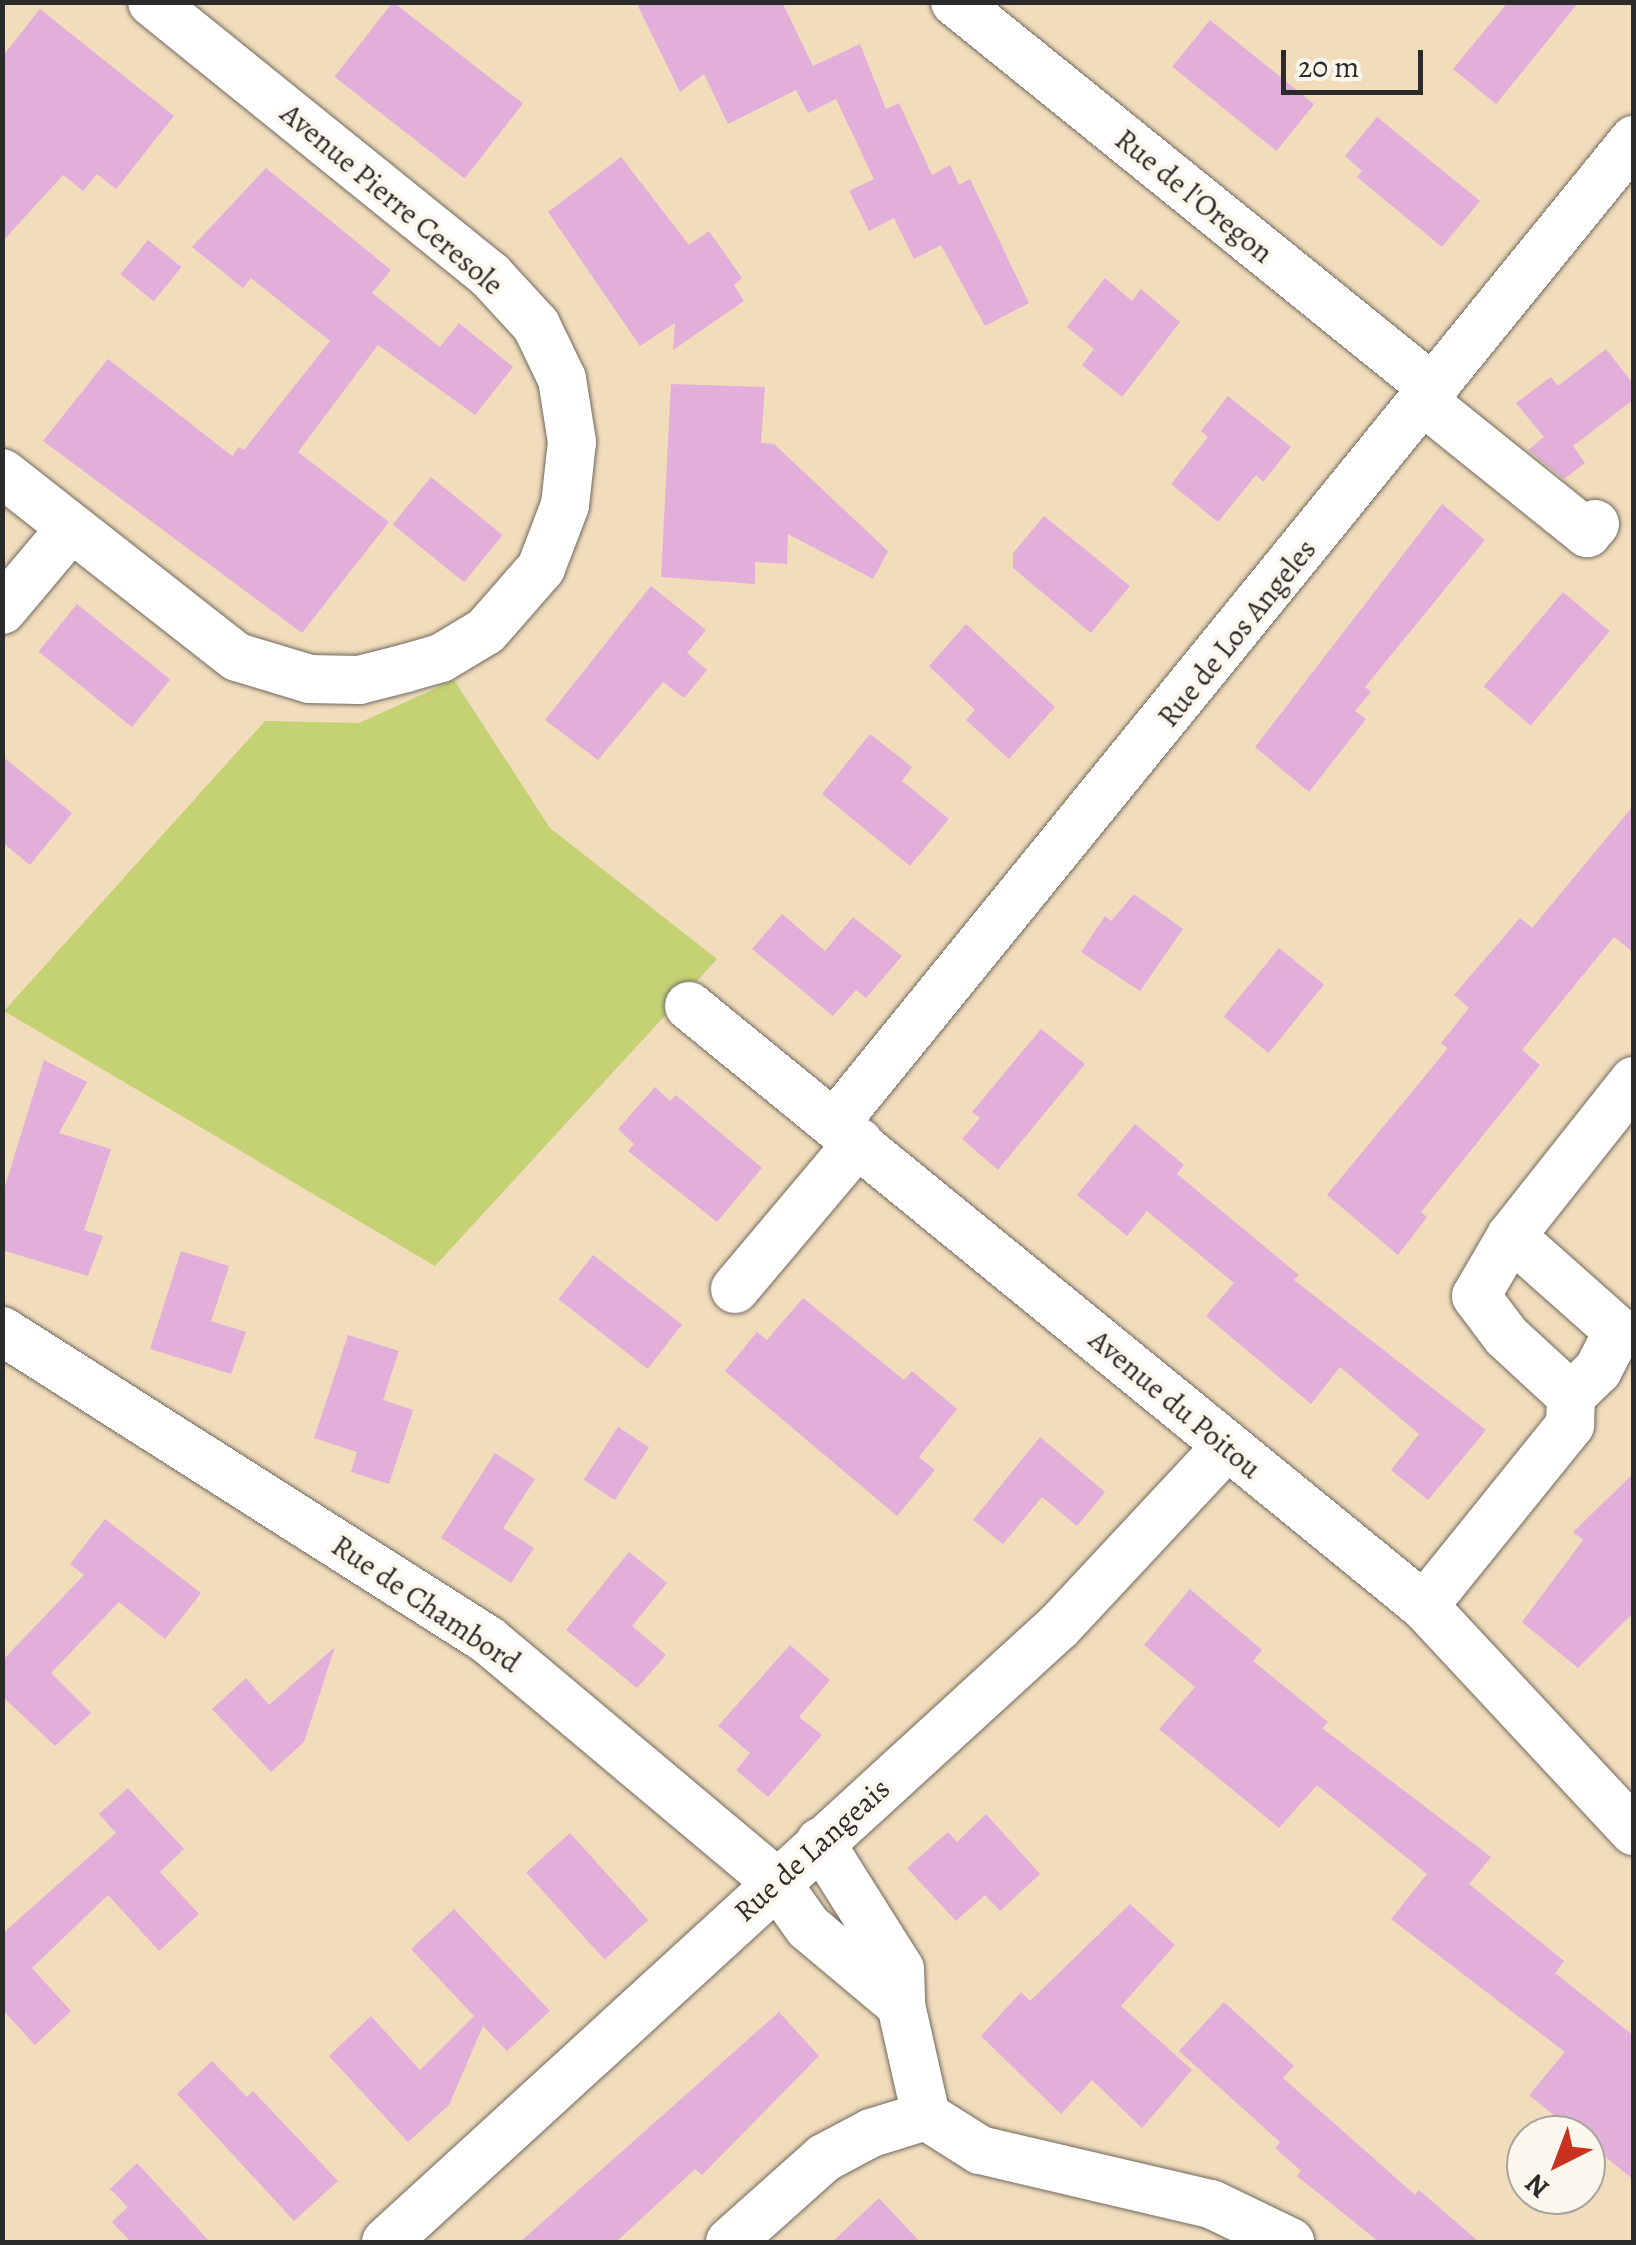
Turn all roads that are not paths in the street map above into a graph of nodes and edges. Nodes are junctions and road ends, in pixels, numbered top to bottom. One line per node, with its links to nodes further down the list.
1 (152, 2): 7 (street, Avenue Pierre Ceresole)
2 (955, 2): 4 (street, Rue de l'Oregon)
3 (1634, 140): 4 (street, Rue de Los Angeles)
4 (1429, 395): 6 (street, Rue de l'Oregon); 11 (street, Rue de Los Angeles)
5 (2, 473): 7 (street, Avenue Pierre Ceresole)
6 (1595, 524)
7 (70, 528): 8 (street)
8 (2, 610)
9 (688, 1006): 11 (street, Avenue du Poitou)
10 (1634, 1081): 12 (street)
11 (847, 1132): 13 (street, Rue de Los Angeles); 16 (street, Avenue du Poitou)
12 (1511, 1236): 15 (street); 15 (street)
13 (735, 1289)
14 (2, 1331): 20 (street, Rue de Chambord)
15 (1571, 1396): 17 (street)
16 (1226, 1447): 17 (street, Avenue du Poitou); 19 (street, Rue de Langeais)
17 (1424, 1606): 18 (street, Avenue du Poitou)
18 (1634, 1832)
19 (820, 1842): 20 (street, Rue de Langeais); 21 (street)
20 (776, 1882): 21 (street, Rue de Chambord); 23 (street, Rue de Langeais)
21 (901, 2005): 22 (street)
22 (926, 2116): 24 (street); 25 (street)
23 (386, 2242)
24 (730, 2242)
25 (1290, 2242)

